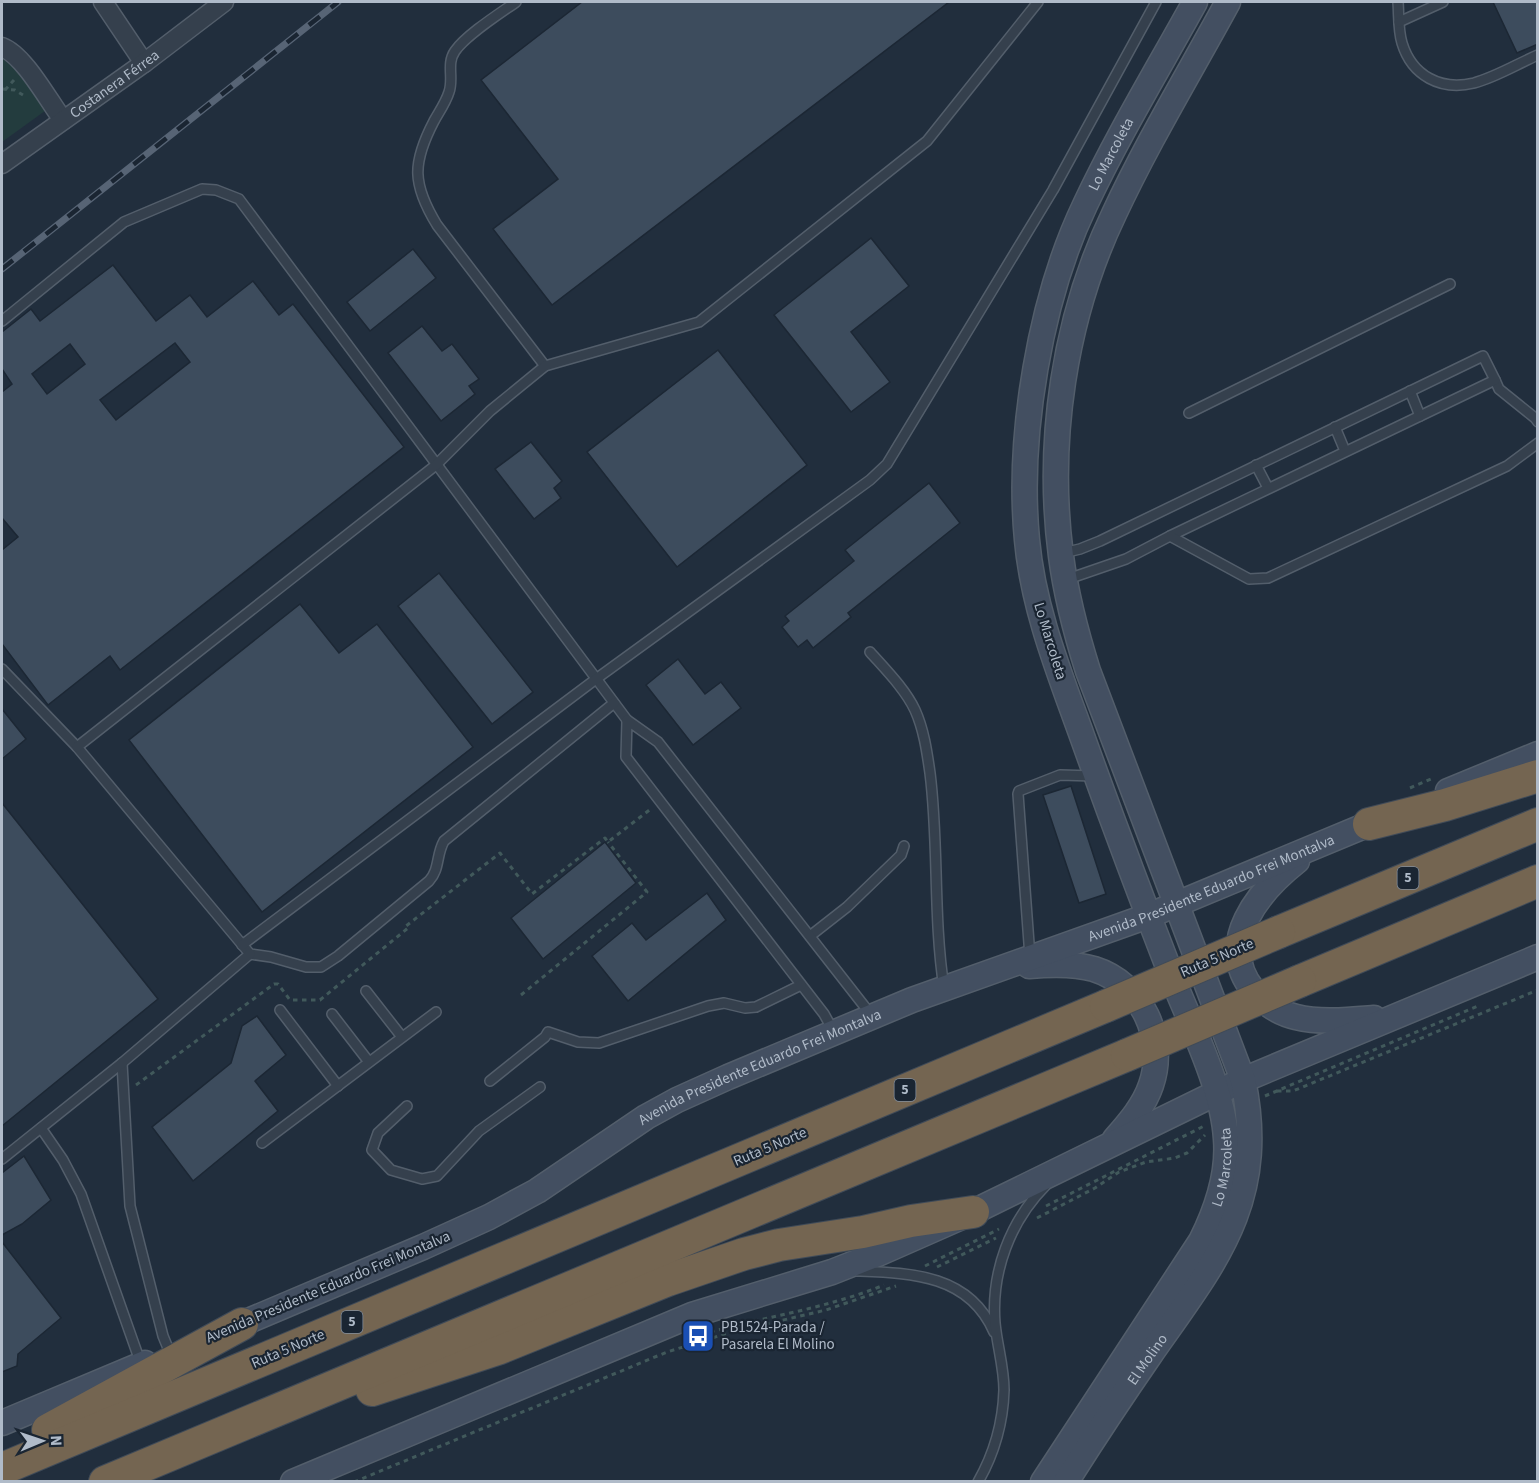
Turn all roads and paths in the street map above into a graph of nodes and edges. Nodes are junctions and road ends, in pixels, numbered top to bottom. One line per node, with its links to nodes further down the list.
1 (103, 2): 13 (street)
2 (224, 2): 13 (street, Costanera Férrea)
3 (516, 2): 22 (lane)
4 (1038, 2): 22 (lane)
5 (1156, 2): 39 (lane)
6 (1195, 2): 14 (main road, Lo Marcoleta)
7 (1228, 2): 16 (main road, Lo Marcoleta)
8 (1398, 2): 10 (lane)
9 (1443, 2): 10 (lane)
10 (1399, 22): 12 (lane)
11 (2, 47): 15 (street)
12 (1538, 55)
13 (144, 63): 15 (street, Costanera Férrea)
14 (1137, 106): 16 (main road); 17 (main road, Lo Marcoleta)
15 (63, 120): 18 (street, Costanera Férrea)
16 (1160, 126): 19 (main road, Lo Marcoleta)
17 (1117, 144): 19 (main road); 44 (main road, Lo Marcoleta)
18 (2, 164)
19 (1140, 164): 35 (main road, Lo Marcoleta)
20 (1450, 284): 25 (lane)
21 (2, 321): 31 (lane)
22 (544, 366): 31 (lane)
23 (1495, 380): 24 (lane); 26 (lane); 27 (lane)
24 (1410, 391): 26 (lane); 28 (lane)
25 (1189, 413)
26 (1420, 416): 30 (lane)
27 (1537, 419)
28 (1335, 428): 30 (lane); 32 (lane)
29 (1538, 443): 34 (lane)
30 (1345, 451): 33 (lane)
31 (436, 465): 39 (lane); 42 (lane)
32 (1256, 465): 33 (lane); 35 (lane)
33 (1268, 488): 34 (lane)
34 (1170, 536): 36 (lane)
35 (1060, 554): 36 (main road, Lo Marcoleta)
36 (1065, 581): 53 (main road, Lo Marcoleta)
37 (870, 652): 62 (lane)
38 (2, 669): 42 (lane)
39 (596, 679): 40 (lane); 56 (lane)
40 (614, 704): 41 (lane); 57 (lane)
41 (627, 720): 46 (lane); 55 (lane)
42 (77, 747): 56 (lane)
43 (1538, 754): 47 (main road, Avenida Presidente Eduardo Frei Montalva)
44 (1096, 776): 54 (main road, Lo Marcoleta); 59 (lane)
45 (1538, 776): 47 (highway)
46 (660, 802): 49 (path); 61 (lane)
47 (1369, 824): 51 (main road, Avenida Presidente Eduardo Frei Montalva)
48 (1538, 824): 102 (highway, Ruta 5 Norte / 5, bridge)
49 (609, 842): 65 (path); 81 (path)
50 (904, 846): 55 (lane)
51 (1315, 847): 53 (main road, Avenida Presidente Eduardo Frei Montalva); 70 (main road)
52 (1538, 881): 100 (highway, bridge)
53 (1177, 904): 54 (main road, Avenida Presidente Eduardo Frei Montalva); 76 (main road, Lo Marcoleta)
54 (1148, 916): 59 (main road, Avenida Presidente Eduardo Frei Montalva); 80 (main road, Lo Marcoleta)
55 (810, 936): 71 (lane)
56 (242, 945): 57 (lane)
57 (249, 954): 75 (lane)
58 (1538, 957): 70 (main road)
59 (1030, 958): 60 (main road, Avenida Presidente Eduardo Frei Montalva)
60 (999, 969): 62 (main road, Avenida Presidente Eduardo Frei Montalva); 86 (main road)
61 (801, 985): 72 (lane); 77 (lane)
62 (944, 988): 71 (main road, Avenida Presidente Eduardo Frei Montalva)
63 (1538, 990): 66 (path)
64 (366, 991): 73 (lane)
65 (521, 994)
66 (1483, 1003)
67 (280, 1010): 78 (lane)
68 (436, 1012): 73 (lane)
69 (332, 1014): 74 (lane)
70 (1395, 1016): 76 (main road)
71 (868, 1018): 72 (main road, Avenida Presidente Eduardo Frei Montalva)
72 (834, 1033): 95 (main road, Avenida Presidente Eduardo Frei Montalva)
73 (402, 1037): 74 (lane)
74 (369, 1062): 78 (lane)
75 (122, 1063): 81 (lane); 84 (lane)
76 (1243, 1080): 80 (main road); 91 (main road, Lo Marcoleta)
77 (490, 1081)
78 (338, 1086): 85 (lane)
79 (540, 1087): 82 (lane)
80 (1218, 1092): 83 (main road, Lo Marcoleta); 86 (main road)
81 (124, 1094): 97 (lane)
82 (407, 1106)
83 (1223, 1116): 90 (path); 94 (main road, Lo Marcoleta)
84 (41, 1128): 87 (lane); 98 (lane)
85 (262, 1143)
86 (1109, 1145): 88 (main road)
87 (2, 1159)
88 (1067, 1167): 89 (main road); 90 (lane)
89 (973, 1212): 92 (main road); 100 (highway)
90 (1014, 1229): 93 (path); 96 (lane)
91 (1228, 1236): 108 (main road, El Molino)
92 (838, 1270): 93 (lane); 104 (main road)
93 (921, 1275): 96 (lane); 105 (path)
94 (1178, 1276): 107 (main road, El Molino)
95 (242, 1324): 97 (main road, Avenida Presidente Eduardo Frei Montalva); 101 (highway)
96 (997, 1340): 106 (lane)
97 (170, 1353): 98 (main road, Avenida Presidente Eduardo Frei Montalva)
98 (141, 1364): 99 (main road, Avenida Presidente Eduardo Frei Montalva)
99 (2, 1423)
100 (206, 1438): 103 (highway)
101 (2, 1454)
102 (2, 1469)
103 (105, 1482)
104 (293, 1482)
105 (354, 1482)
106 (978, 1482)
107 (1043, 1482)
108 (1066, 1482)

